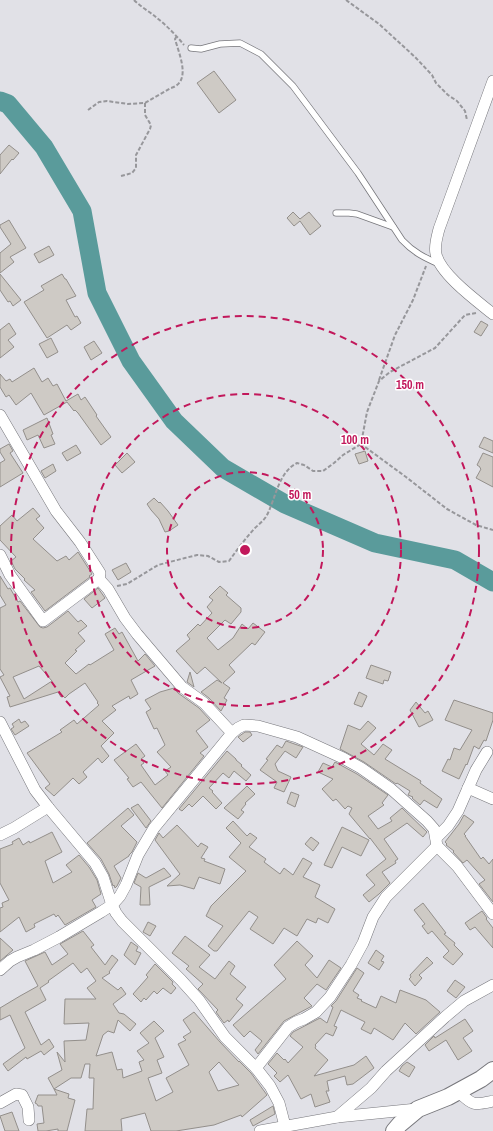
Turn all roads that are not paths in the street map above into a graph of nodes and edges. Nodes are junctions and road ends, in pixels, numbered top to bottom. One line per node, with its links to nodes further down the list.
1 (190, 48): 4 (lane)
2 (493, 81): 5 (street)
3 (336, 213): 4 (lane)
4 (393, 227): 5 (lane)
5 (436, 263): 6 (street)
6 (491, 313)
7 (0, 415): 9 (street)
8 (0, 555): 9 (street)
9 (99, 579): 11 (street)
10 (0, 724): 15 (street)
11 (232, 733): 17 (street); 18 (street)
12 (487, 752): 13 (street)
13 (468, 788): 14 (street); 17 (street)
14 (493, 799)
15 (48, 807): 16 (street); 18 (street)
16 (0, 834)
17 (436, 842): 19 (street); 22 (street)
18 (112, 905): 20 (street); 22 (street)
19 (493, 914)
20 (0, 970)
21 (493, 985): 28 (street)
22 (256, 1068): 30 (street)
23 (493, 1070): 24 (street)
24 (459, 1092): 25 (street); 27 (street)
25 (493, 1101)
26 (0, 1103): 29 (street)
27 (418, 1109): 28 (street); 32 (street)
28 (337, 1117): 30 (street)
29 (28, 1120)
30 (285, 1126): 31 (street)
31 (260, 1131)
32 (394, 1131)

